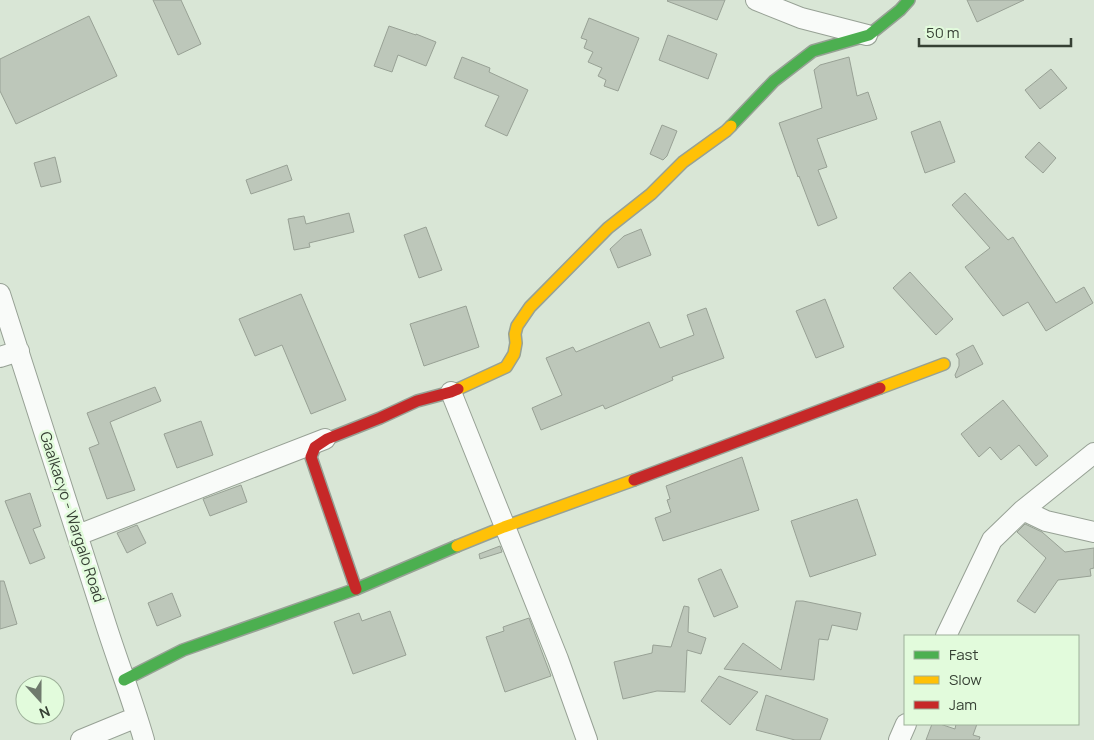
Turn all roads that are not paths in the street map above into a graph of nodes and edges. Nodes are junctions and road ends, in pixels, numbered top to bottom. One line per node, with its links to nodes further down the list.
1 (756, 0): 3 (street)
2 (909, 0): 3 (street)
3 (869, 35): 7 (street)
4 (0, 294): 5 (street, Gaalkacyo - Wargalo Road)
5 (9, 354): 13 (street, Gaalkacyo - Wargalo Road)
6 (944, 364): 11 (street)
7 (451, 392): 8 (street); 11 (street)
8 (327, 439): 13 (street); 14 (street)
9 (1094, 454): 10 (street)
10 (1023, 510): 12 (street); 15 (street)
11 (504, 527): 14 (street); 21 (street)
12 (1094, 532)
13 (78, 535): 16 (street, Gaalkacyo - Wargalo Road)
14 (356, 589): 16 (street)
15 (946, 635)
16 (124, 680): 17 (street, Gaalkacyo - Wargalo Road)
17 (137, 716): 19 (street); 20 (street, Gaalkacyo - Wargalo Road)
18 (906, 725): 22 (street)
19 (81, 740)
20 (144, 740)
21 (587, 740)
22 (899, 740)

